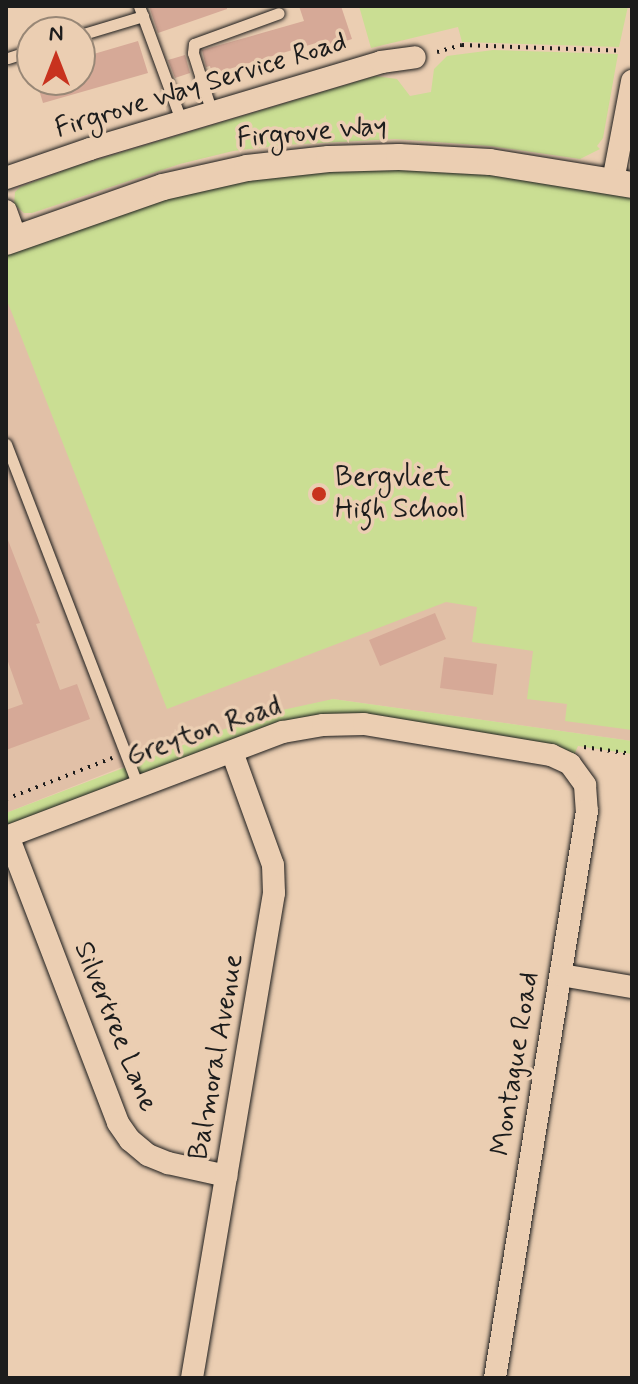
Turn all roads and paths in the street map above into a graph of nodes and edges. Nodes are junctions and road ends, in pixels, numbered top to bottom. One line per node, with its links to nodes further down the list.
1 (141, 11): 3 (lane); 8 (lane)
2 (279, 13): 7 (lane)
3 (96, 29)
4 (622, 51): 5 (path)
5 (415, 57): 7 (street, Firgrove Way Service Road)
6 (632, 86): 10 (street)
7 (212, 113): 8 (street, Firgrove Way Service Road)
8 (182, 123): 9 (street, Firgrove Way Service Road)
9 (6, 178)
10 (623, 183): 12 (street, Firgrove Way)
11 (6, 211): 12 (street)
12 (11, 240)
13 (6, 444): 14 (lane)
14 (125, 752): 18 (lane); 19 (path)
15 (232, 752): 17 (street, Greyton Road); 18 (street, Greyton Road); 23 (street, Balmoral Avenue)
16 (632, 754): 17 (path)
17 (574, 755): 21 (street, Montague Road)
18 (138, 786): 20 (street, Greyton Road)
19 (6, 799)
20 (7, 837): 23 (street, Silvertree Lane)
21 (561, 975): 22 (street); 25 (street, Montague Road)
22 (632, 987)
23 (227, 1176): 24 (street, Balmoral Avenue)
24 (192, 1378)
25 (495, 1378)

